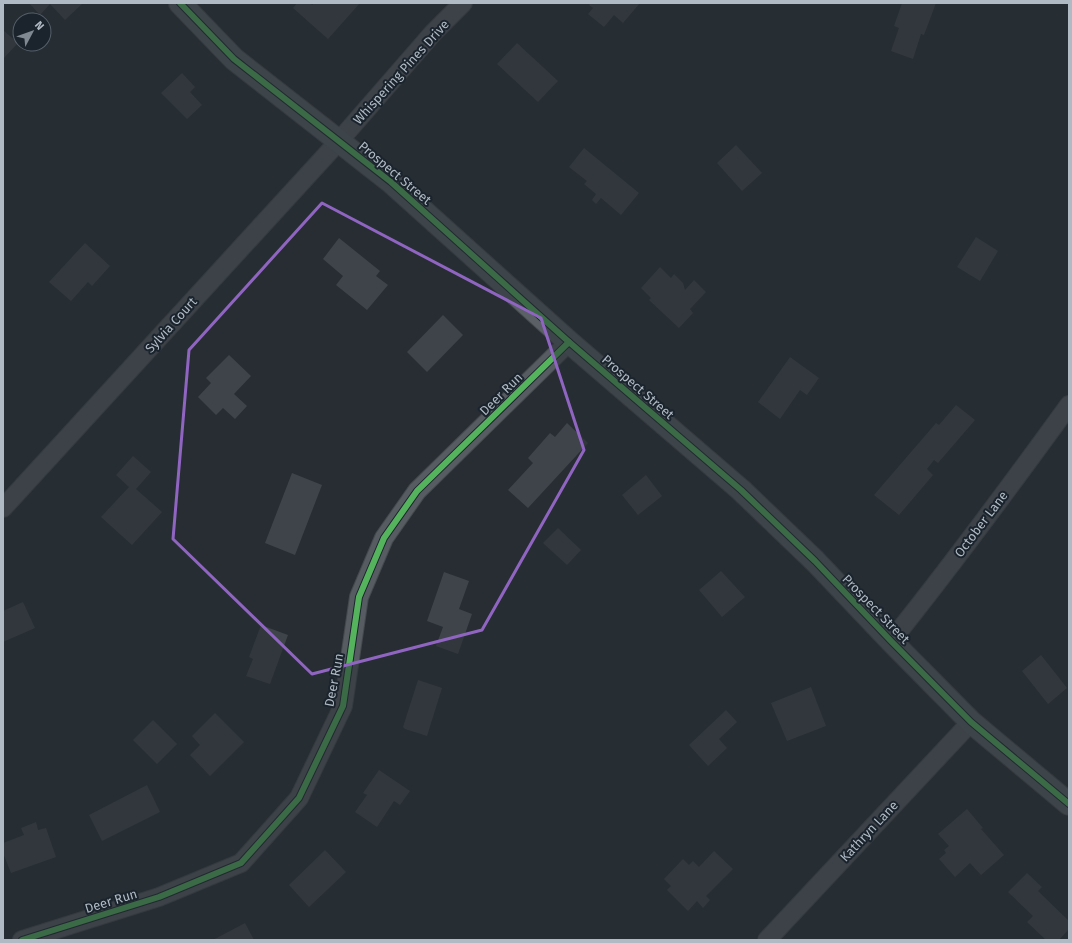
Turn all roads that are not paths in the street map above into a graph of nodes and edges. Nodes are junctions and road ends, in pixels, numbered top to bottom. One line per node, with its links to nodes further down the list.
1 (180, 3): 3 (street, Prospect Street)
2 (464, 3): 3 (street, Whispering Pines Drive)
3 (339, 141): 4 (street, Prospect Street); 6 (street, Sylvia Court)
4 (569, 342): 7 (street, Prospect Street); 10 (street, Deer Run)
5 (1069, 405): 7 (street, October Lane)
6 (3, 508)
7 (891, 641): 8 (street, Prospect Street)
8 (971, 722): 9 (street, Prospect Street); 11 (street, Kathryn Lane)
9 (1069, 804)
10 (22, 940)
11 (767, 940)

